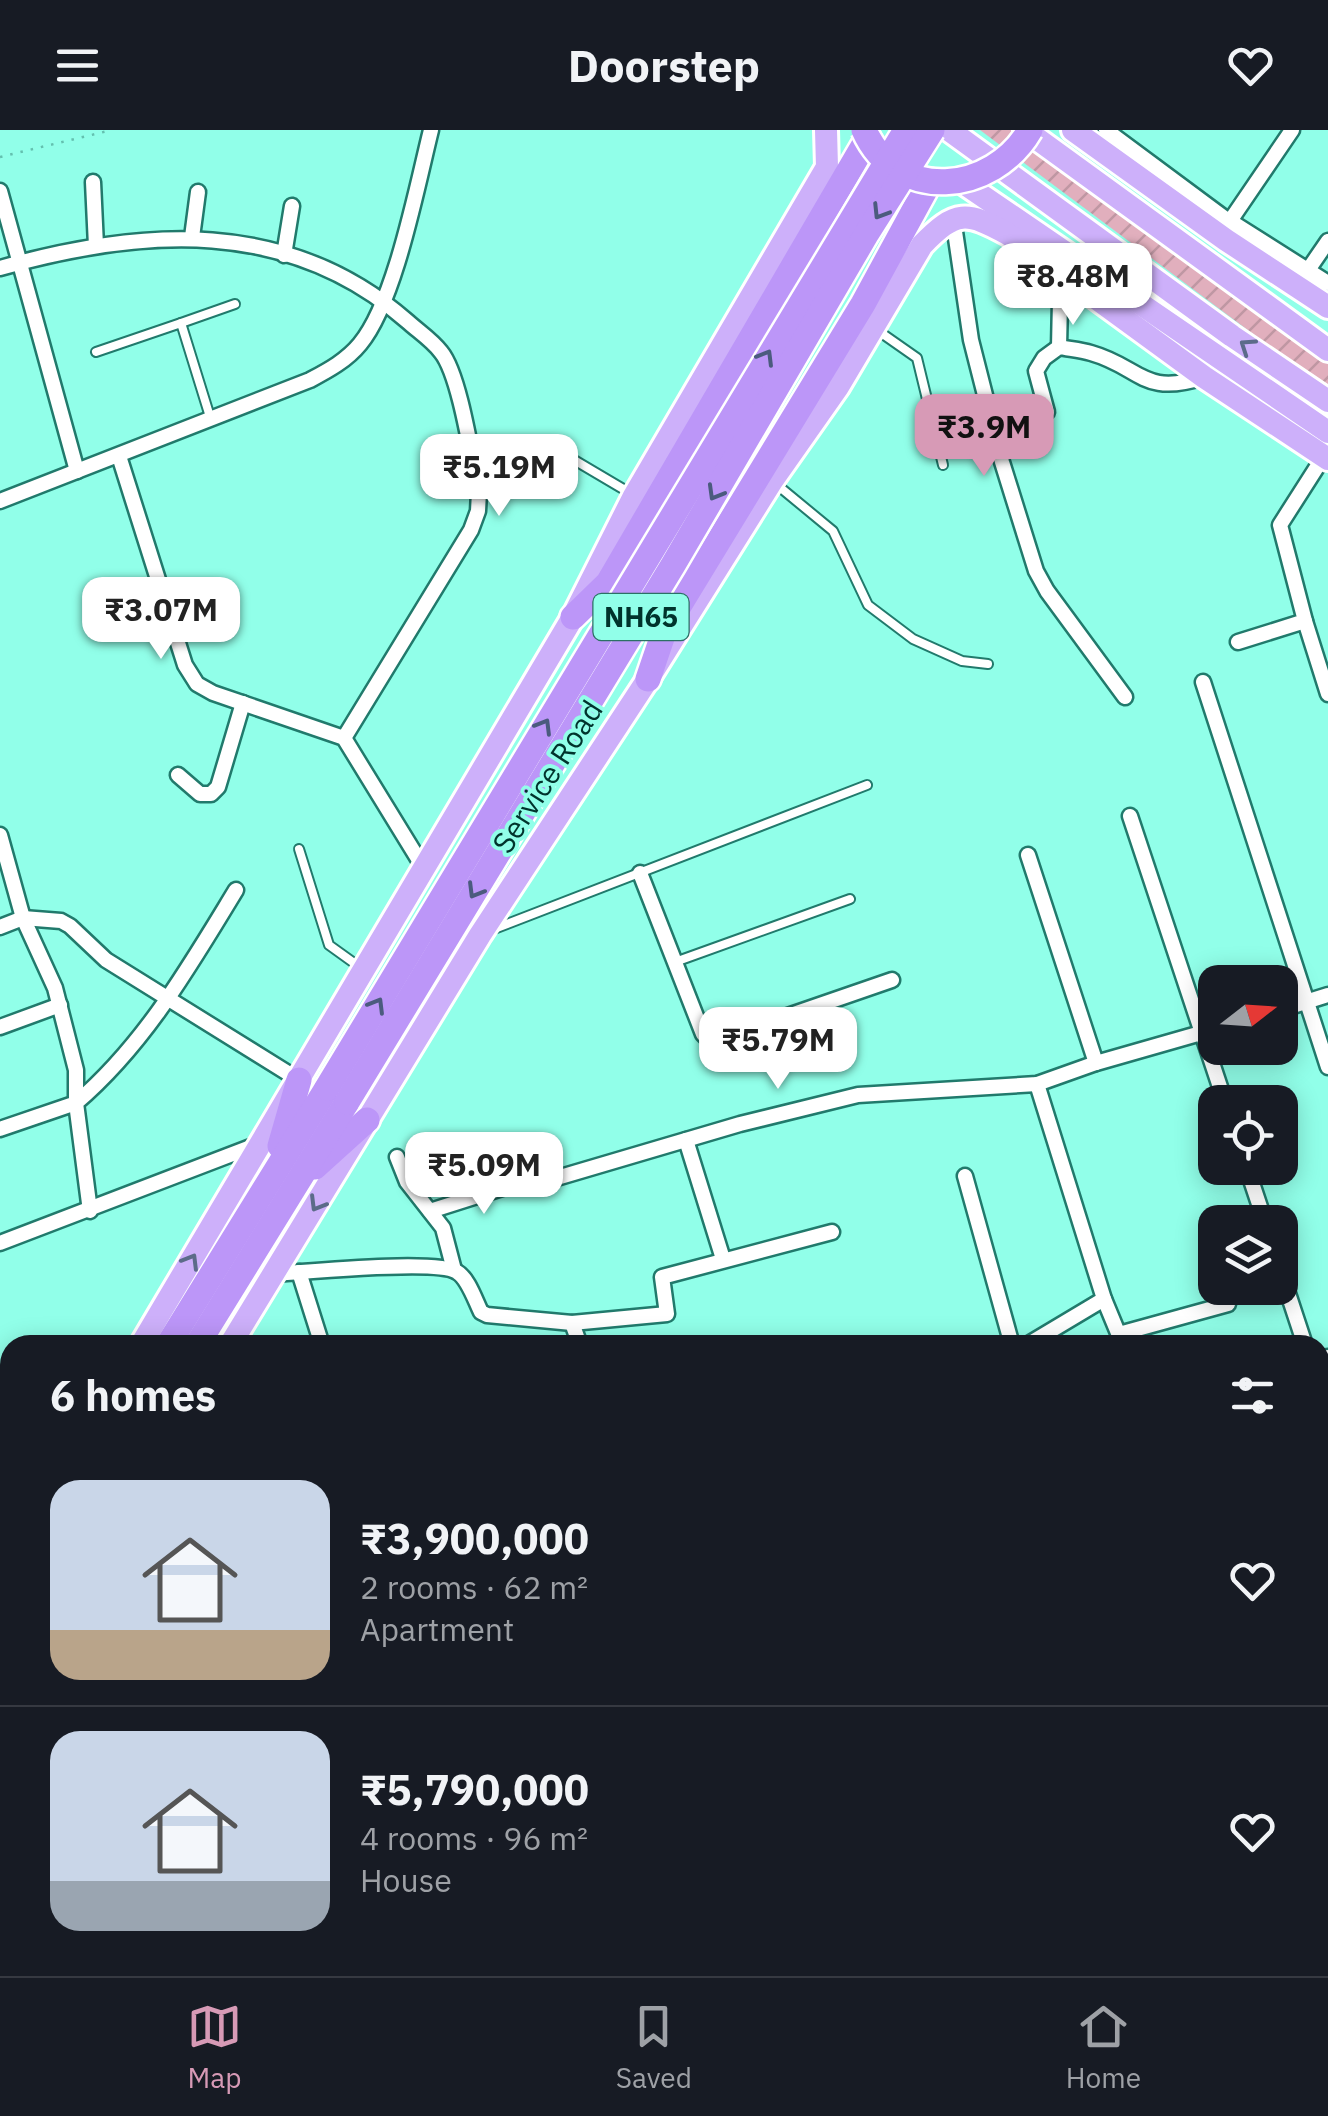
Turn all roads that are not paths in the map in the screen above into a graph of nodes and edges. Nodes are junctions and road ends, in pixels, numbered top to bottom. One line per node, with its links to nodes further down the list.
1 (431, 130): 28 (street)
2 (826, 130): 47 (main road)
3 (906, 130): 87 (highway, NH65, one-way to 3, bridge)
4 (932, 130): 87 (highway, NH65, one-way to 87, bridge)
5 (949, 130): 37 (main road, one-way to 5)
6 (1027, 130): 13 (highway, bridge); 34 (main road)
7 (1073, 130): 18 (main road)
8 (1106, 130): 18 (street)
9 (1292, 130): 18 (street)
10 (866, 134): 11 (highway, bridge); 49 (highway)
11 (930, 181): 13 (highway, bridge); 53 (highway)
12 (93, 182): 21 (street)
13 (962, 182): 40 (main road)
14 (0, 191): 23 (street)
15 (198, 192): 19 (street)
16 (292, 206): 22 (street)
17 (954, 218): 26 (main road); 32 (main road, Service Road); 56 (street)
18 (1228, 230): 25 (street); 30 (main road)
19 (192, 238): 21 (street); 22 (street)
20 (1328, 241): 25 (street)
21 (96, 246): 23 (street)
22 (284, 255): 28 (street)
23 (20, 262): 24 (street); 45 (street)
24 (0, 268)
25 (1308, 270): 27 (street)
26 (1070, 281): 33 (street); 36 (main road)
27 (1328, 283)
28 (385, 302): 39 (street); 58 (street)
29 (236, 304): 31 (lane)
30 (1328, 307)
31 (181, 324): 35 (lane); 39 (lane)
32 (874, 327): 44 (lane); 46 (main road, Service Road)
33 (1059, 347): 36 (street); 38 (street)
34 (1328, 350)
35 (96, 352)
36 (1204, 376): 42 (main road)
37 (1328, 401)
38 (1048, 412)
39 (211, 420): 41 (street)
40 (1328, 432)
41 (119, 456): 45 (street); 57 (street)
42 (1326, 458): 50 (street)
43 (501, 464): 47 (lane)
44 (943, 464)
45 (77, 471): 48 (street)
46 (772, 481): 52 (lane); 53 (main road, Service Road)
47 (634, 496): 49 (main road)
48 (0, 501)
49 (573, 617): 65 (main road)
50 (1305, 621): 51 (street); 55 (street)
51 (1238, 642)
52 (988, 664)
53 (648, 679): 71 (main road, Service Road)
54 (1203, 682): 77 (street)
55 (1328, 694)
56 (1124, 697)
57 (242, 703): 58 (street); 59 (street)
58 (344, 738): 65 (street)
59 (178, 775)
60 (867, 785): 66 (lane)
61 (1130, 816): 78 (street)
62 (0, 835): 69 (street)
63 (299, 849): 73 (lane)
64 (1028, 854): 83 (street)
65 (425, 870): 73 (main road)
66 (640, 872): 71 (lane); 72 (street)
67 (236, 890): 76 (street)
68 (850, 899): 72 (lane)
69 (23, 918): 70 (street); 76 (street); 80 (street)
70 (0, 926)
71 (480, 935): 89 (main road, Service Road)
72 (675, 962): 74 (street)
73 (364, 971): 85 (main road)
74 (892, 980)
75 (1328, 995): 77 (street)
76 (169, 999): 85 (street); 88 (street)
77 (1306, 1002): 79 (street); 84 (street)
78 (1198, 1003)
79 (1298, 1004)
80 (60, 1005): 81 (street); 88 (street)
81 (0, 1027)
82 (1198, 1034): 83 (street)
83 (1096, 1063): 86 (street)
84 (1328, 1067)
85 (299, 1080): 92 (main road); 95 (highway)
86 (1037, 1084): 91 (street); 104 (street)
87 (337, 1095): 95 (highway, NH65)
88 (76, 1104): 90 (street); 96 (street)
89 (367, 1120): 95 (highway); 103 (main road, Service Road, one-way to 103)
90 (0, 1129)
91 (686, 1140): 97 (street); 100 (street)
92 (262, 1142): 96 (street); 108 (main road, one-way to 92)
93 (397, 1157): 97 (street)
94 (965, 1176): 114 (street)
95 (283, 1180): 109 (highway, NH65); 110 (highway, NH65)
96 (90, 1211): 99 (street)
97 (430, 1211): 101 (street)
98 (832, 1232): 100 (street)
99 (0, 1243)
100 (723, 1259): 107 (street)
101 (454, 1270): 102 (street); 107 (street)
102 (299, 1272): 103 (street); 112 (street)
103 (274, 1274): 111 (main road, Service Road)
104 (1104, 1299): 115 (street); 116 (street)
105 (1225, 1305): 117 (street)
106 (1291, 1305): 118 (street)
107 (572, 1324): 113 (street)
108 (146, 1335)
109 (175, 1335)
110 (202, 1335)
111 (236, 1335)
112 (319, 1335)
113 (576, 1335)
114 (1009, 1335)
115 (1044, 1335)
116 (1119, 1335)
117 (1136, 1335)
118 (1301, 1335)

